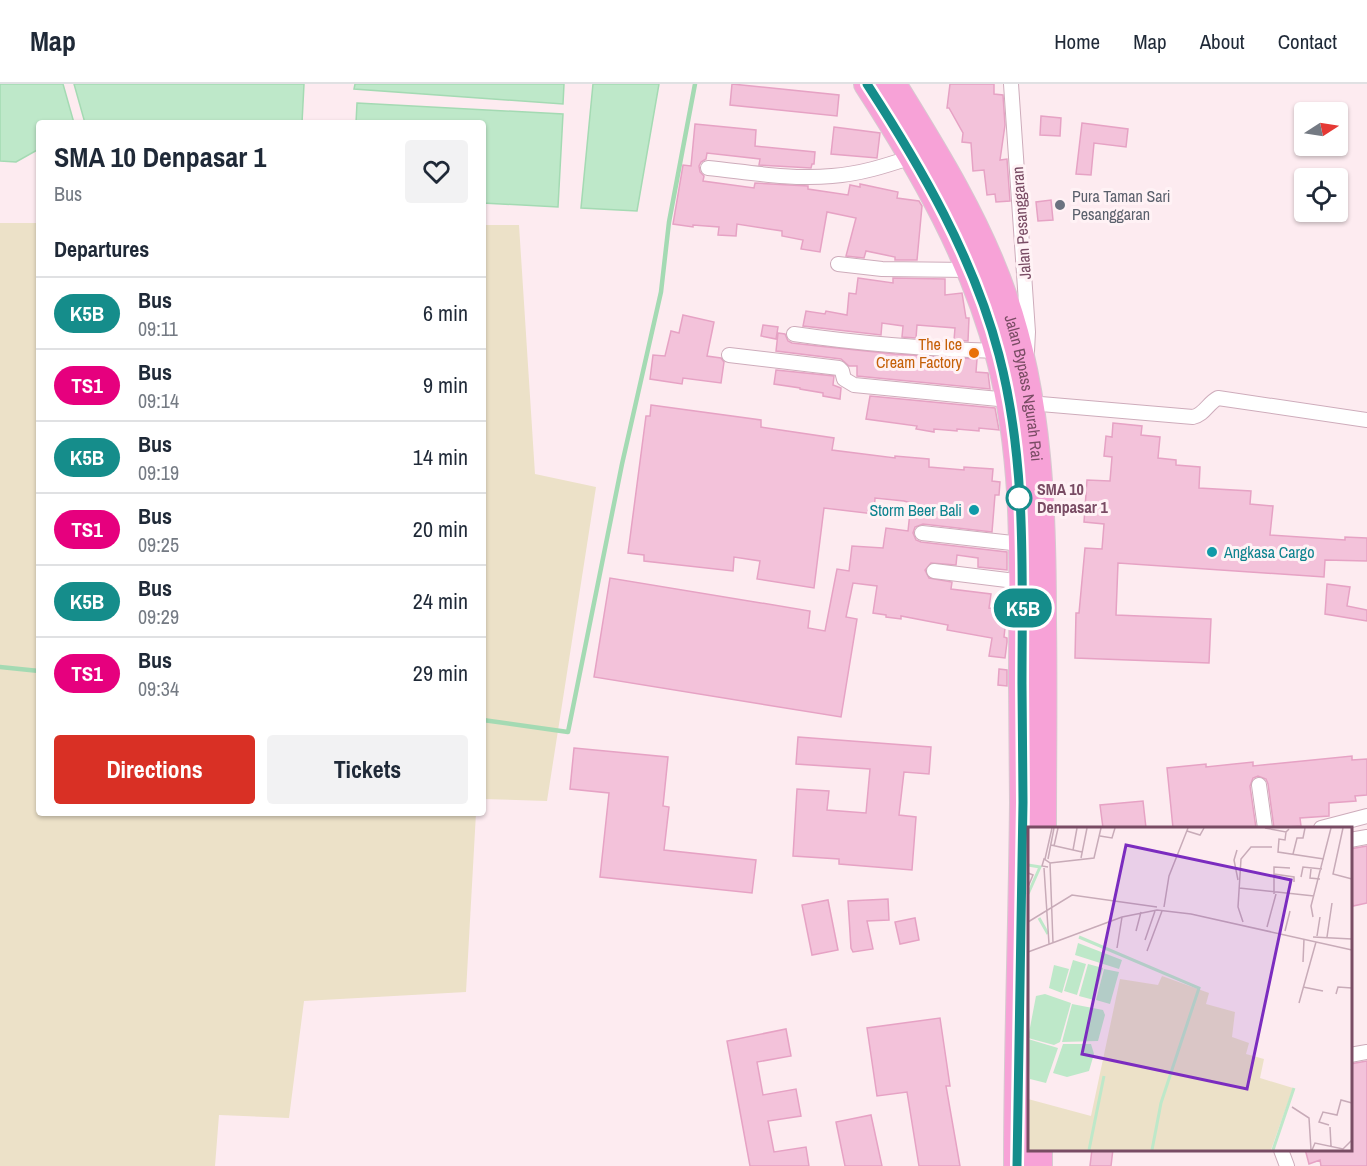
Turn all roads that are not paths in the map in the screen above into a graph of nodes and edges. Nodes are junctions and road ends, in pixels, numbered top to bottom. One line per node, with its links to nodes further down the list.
1 (867, 84): 4 (highway, Jalan Bypass Ngurah Rai)
2 (893, 84): 11 (highway, Jalan Bypass Ngurah Rai)
3 (1011, 84): 11 (street, Jalan Pesanggaran)
4 (912, 157): 5 (street); 7 (highway, Jalan Bypass Ngurah Rai)
5 (708, 168)
6 (838, 264): 7 (street)
7 (969, 270): 9 (highway, Jalan Bypass Ngurah Rai)
8 (794, 334): 9 (street)
9 (998, 351): 12 (highway, Jalan Bypass Ngurah Rai)
10 (729, 355): 12 (street)
11 (1022, 361): 12 (highway, Jalan Bypass Ngurah Rai)
12 (1019, 401): 13 (street); 15 (highway, Jalan Bypass Ngurah Rai); 20 (highway, Jalan Bypass Ngurah Rai)
13 (1367, 420)
14 (922, 532): 15 (street)
15 (1021, 544): 17 (highway, Jalan Bypass Ngurah Rai)
16 (934, 571): 17 (street)
17 (1023, 582): 25 (highway, Jalan Bypass Ngurah Rai)
18 (1259, 785): 21 (street)
19 (1367, 816): 22 (street)
20 (1043, 827)
21 (1265, 827)
22 (1325, 827)
23 (1367, 837): 24 (street)
24 (1352, 840)
25 (1025, 949): 29 (highway, Jalan Bypass Ngurah Rai)
26 (1367, 1052): 27 (street)
27 (1352, 1054)
28 (1282, 1151): 30 (street)
29 (1017, 1166)
30 (1287, 1166)

